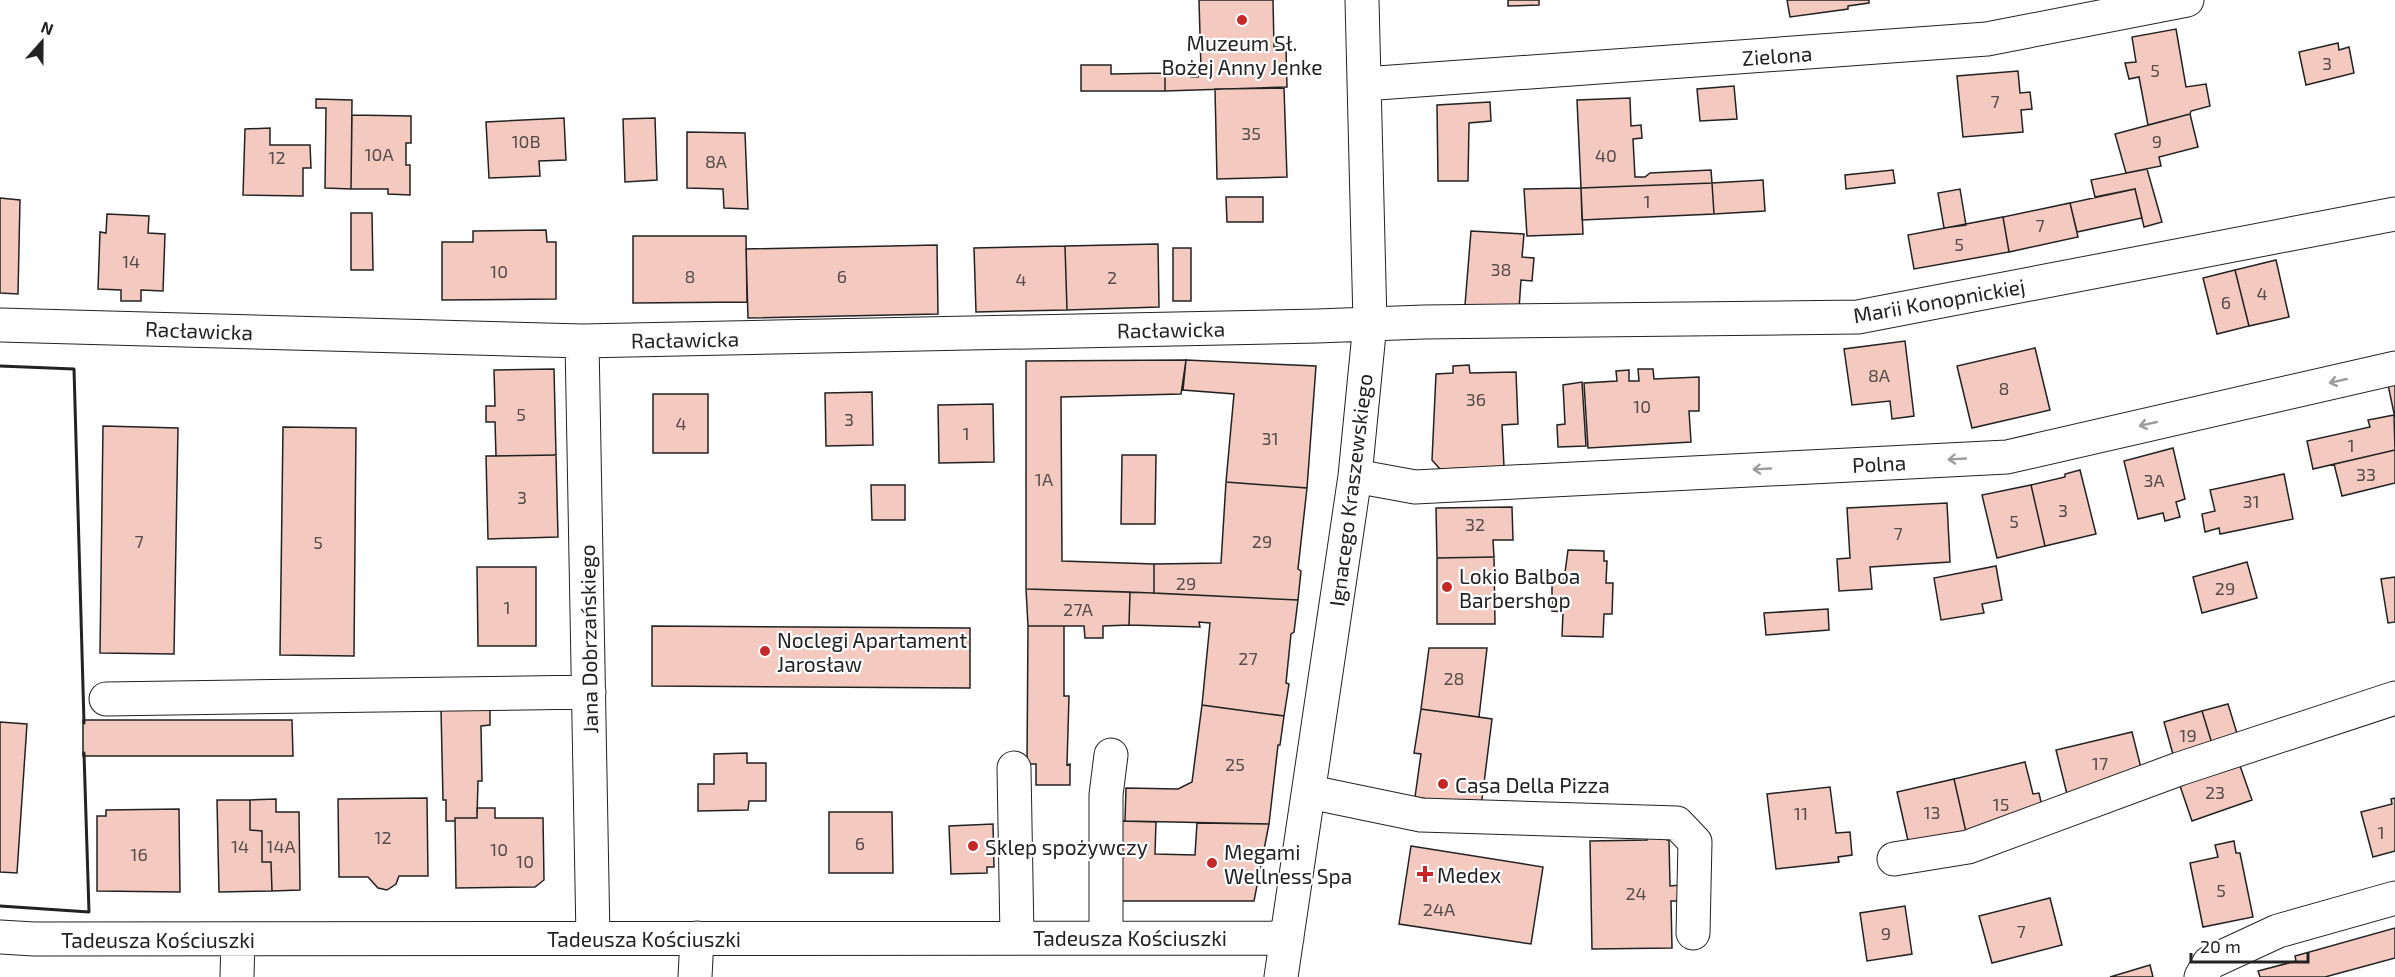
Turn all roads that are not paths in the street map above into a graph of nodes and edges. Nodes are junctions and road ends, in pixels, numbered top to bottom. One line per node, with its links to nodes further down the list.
1 (1362, 0): 3 (street, Ignacego Kraszewskiego)
2 (2187, 0): 3 (street, Zielona)
3 (1364, 84): 5 (street, Ignacego Kraszewskiego)
4 (2395, 214): 5 (street, Marii Konopnickiej)
5 (1370, 323): 7 (street, Racławicka); 9 (street, Ignacego Kraszewskiego)
6 (0, 325): 7 (street, Racławicka)
7 (582, 341): 10 (street, Jana Dobrzańskiego)
8 (2395, 368): 9 (street, Polna, one-way to 9)
9 (1355, 476): 15 (street, Ignacego Kraszewskiego)
10 (589, 692): 12 (street); 22 (street, Jana Dobrzańskiego)
11 (2395, 698): 16 (street)
12 (106, 699)
13 (1111, 756): 21 (street)
14 (1014, 768): 20 (street)
15 (1310, 792): 18 (street); 24 (street, Ignacego Kraszewskiego)
16 (1894, 859)
17 (2395, 898): 29 (street)
18 (1693, 933)
19 (0, 937): 25 (street, Tadeusza Kościuszki)
20 (1017, 937): 21 (street, Tadeusza Kościuszki); 23 (street, Tadeusza Kościuszki)
21 (1106, 937): 24 (street, Tadeusza Kościuszki)
22 (593, 938): 23 (street, Tadeusza Kościuszki); 25 (street, Tadeusza Kościuszki)
23 (697, 938): 27 (street)
24 (1287, 938): 28 (street, Ignacego Kraszewskiego)
25 (238, 939): 26 (street)
26 (237, 977)
27 (695, 977)
28 (1281, 977)
29 (2201, 977)

